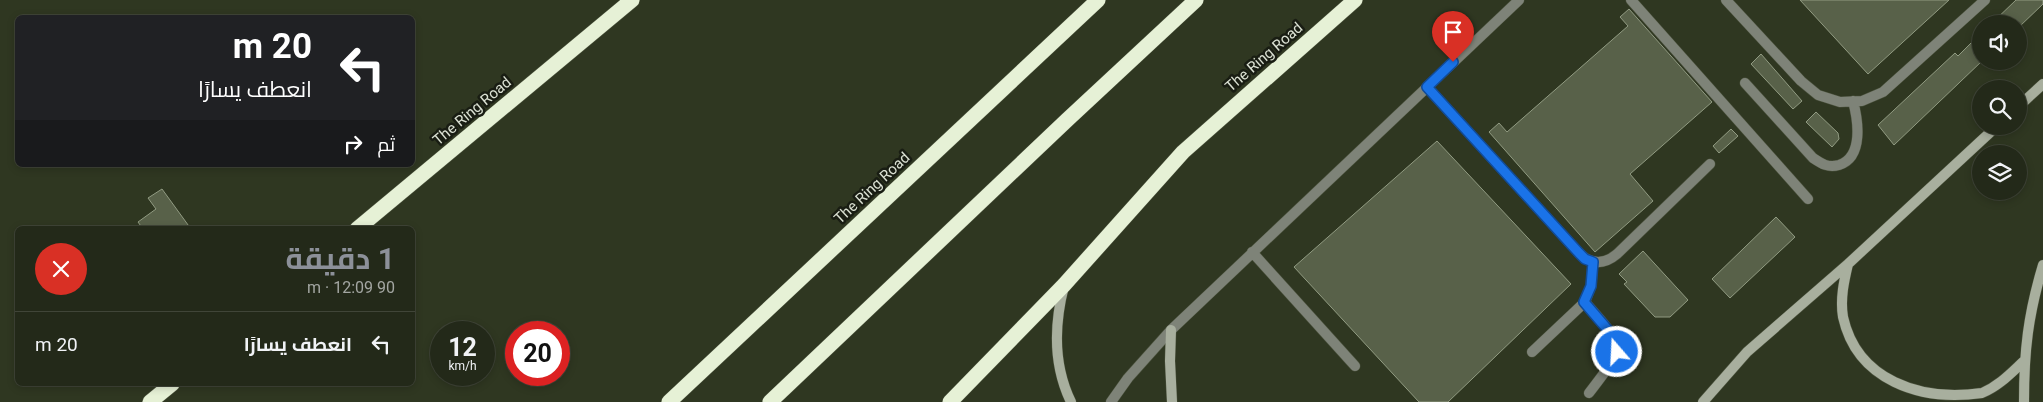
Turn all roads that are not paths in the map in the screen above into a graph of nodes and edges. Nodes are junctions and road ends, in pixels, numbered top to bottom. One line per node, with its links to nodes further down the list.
1 (632, 0): 17 (highway, The Ring Road)
2 (1098, 0): 31 (highway, The Ring Road)
3 (1196, 0): 32 (highway)
4 (1355, 0): 22 (highway, The Ring Road)
5 (1519, 0): 11 (lane)
6 (1631, 0): 16 (lane)
7 (1726, 0): 13 (lane)
8 (1984, 0): 13 (lane)
9 (1745, 83): 13 (lane)
10 (2043, 84): 12 (street)
11 (1427, 87): 18 (lane); 19 (lane)
12 (2027, 99)
13 (1853, 101)
14 (1987, 135): 20 (street)
15 (1710, 164): 19 (lane)
16 (1808, 199)
17 (361, 226)
18 (1252, 252): 24 (lane); 27 (lane)
19 (1593, 262): 23 (lane)
20 (1848, 264): 26 (street); 37 (street)
21 (2043, 265): 26 (street)
22 (1064, 285): 33 (highway, The Ring Road); 34 (street)
23 (1584, 302): 25 (lane); 29 (lane)
24 (1171, 330): 35 (lane); 36 (street)
25 (1532, 352)
26 (2024, 361): 38 (street)
27 (1356, 366)
28 (170, 386): 30 (highway)
29 (1588, 393)
30 (150, 402)
31 (669, 402)
32 (770, 402)
33 (950, 402)
34 (1071, 402)
35 (1111, 402)
36 (1172, 402)
37 (1703, 402)
38 (2024, 402)

